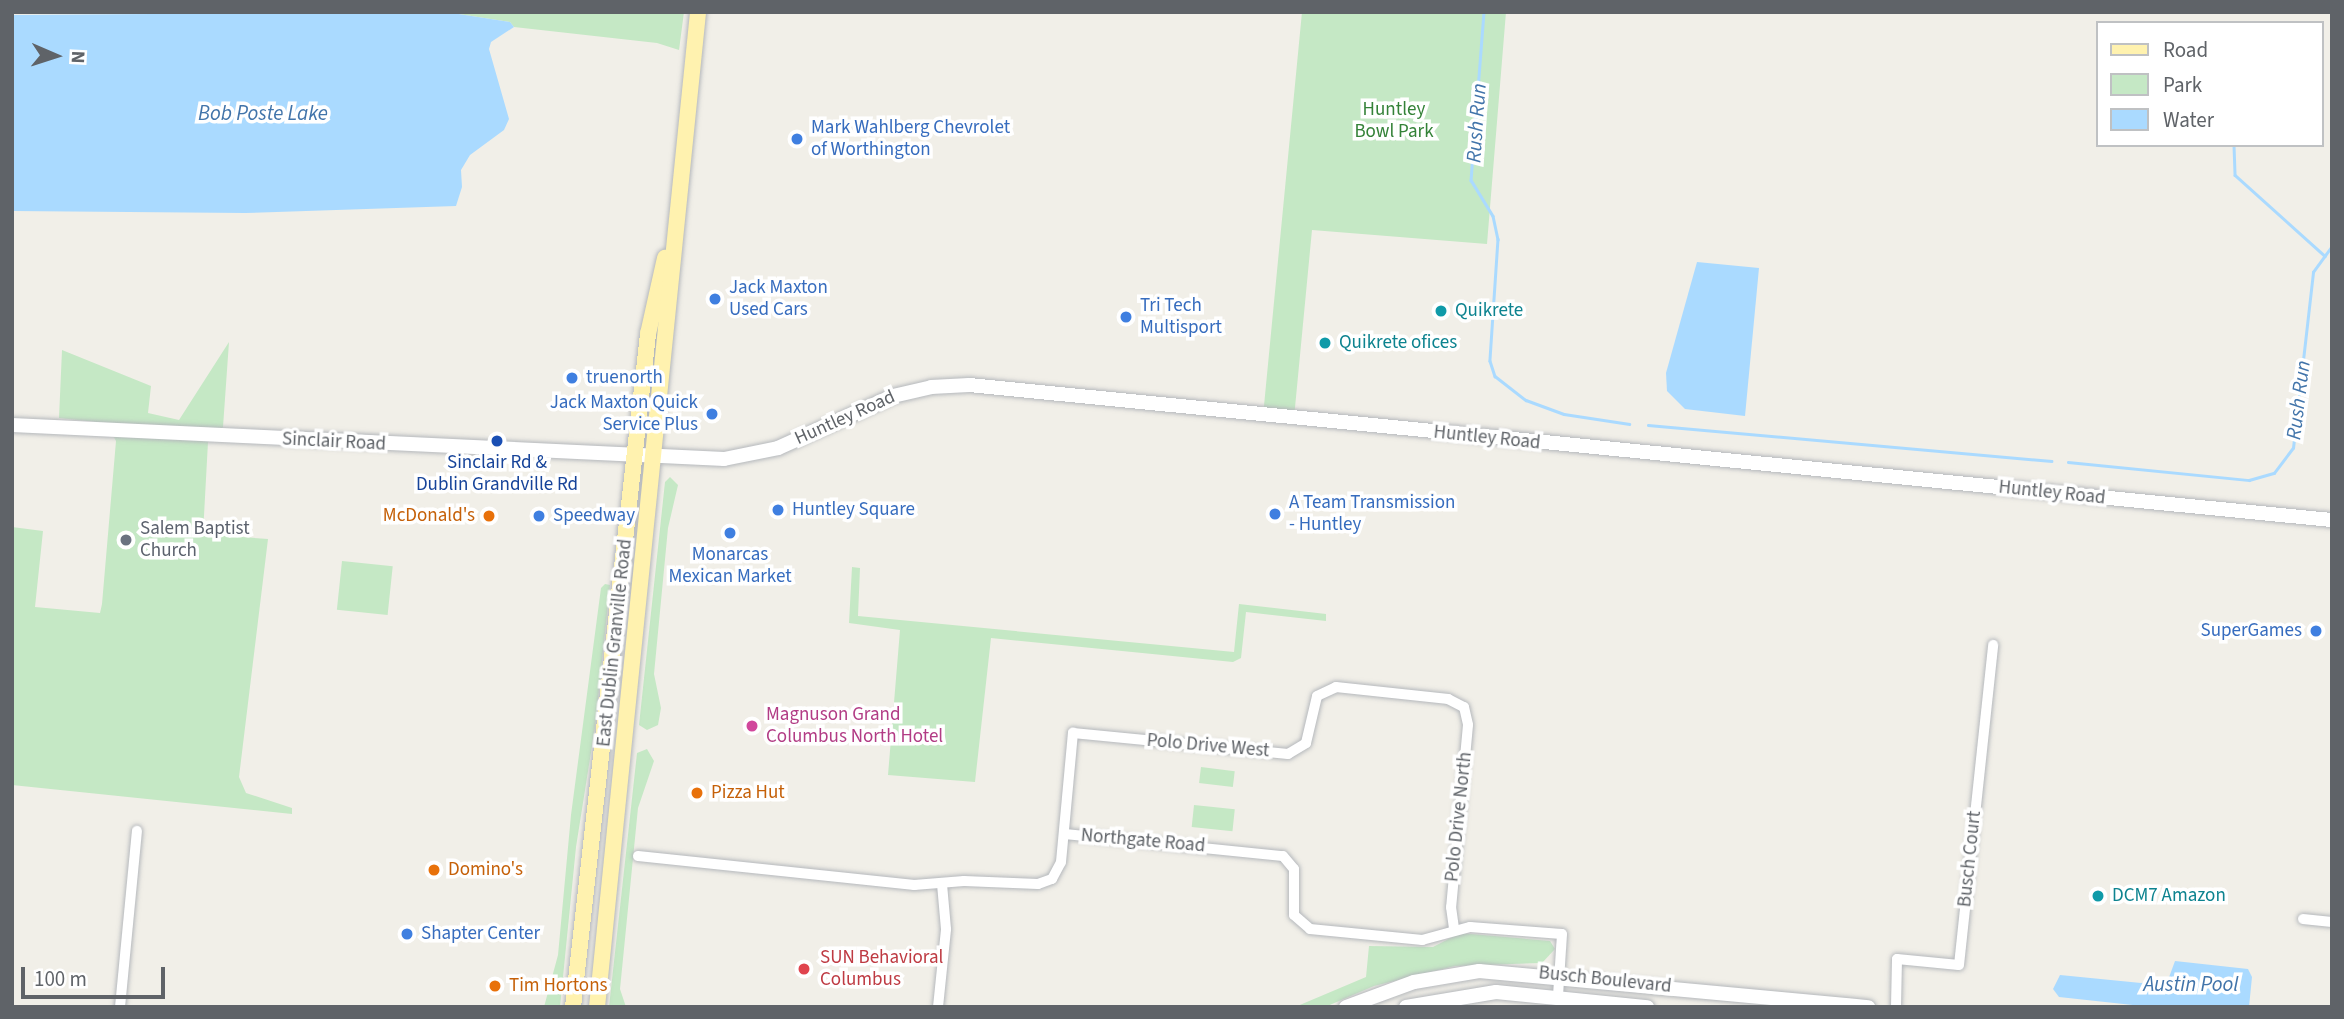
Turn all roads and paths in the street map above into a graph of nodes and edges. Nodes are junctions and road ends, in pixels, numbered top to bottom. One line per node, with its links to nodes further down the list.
1 (698, 12): 2 (main road, East Dublin Granville Road)
2 (679, 198): 4 (main road, East Dublin Granville Road); 5 (main road, East Dublin Granville Road)
3 (12, 425): 4 (main road, Sinclair Road)
4 (633, 457): 5 (main road, Sinclair Road); 19 (main road, East Dublin Granville Road)
5 (656, 458): 6 (main road, Huntley Road); 20 (main road, East Dublin Granville Road)
6 (2332, 520)
7 (1993, 645): 26 (street, Busch Court)
8 (1464, 707): 10 (street, Polo Drive West); 15 (street, Polo Drive North)
9 (137, 831): 18 (street)
10 (1065, 834): 12 (street, Northgate Road); 15 (street, Northgate Road)
11 (638, 856): 12 (street, Northgate Road)
12 (942, 884): 21 (street)
13 (2303, 919): 14 (street)
14 (2332, 922)
15 (1454, 928): 16 (street, Northgate Road)
16 (1560, 975): 17 (street, Northgate Road); 22 (main road, Busch Boulevard); 25 (main road, Busch Boulevard)
17 (1558, 996): 23 (main road, Busch Boulevard); 24 (main road, Busch Boulevard)
18 (120, 1007)
19 (573, 1007)
20 (597, 1007)
21 (938, 1007)
22 (1346, 1007)
23 (1406, 1007)
24 (1647, 1007)
25 (1868, 1007)
26 (1896, 1007)

